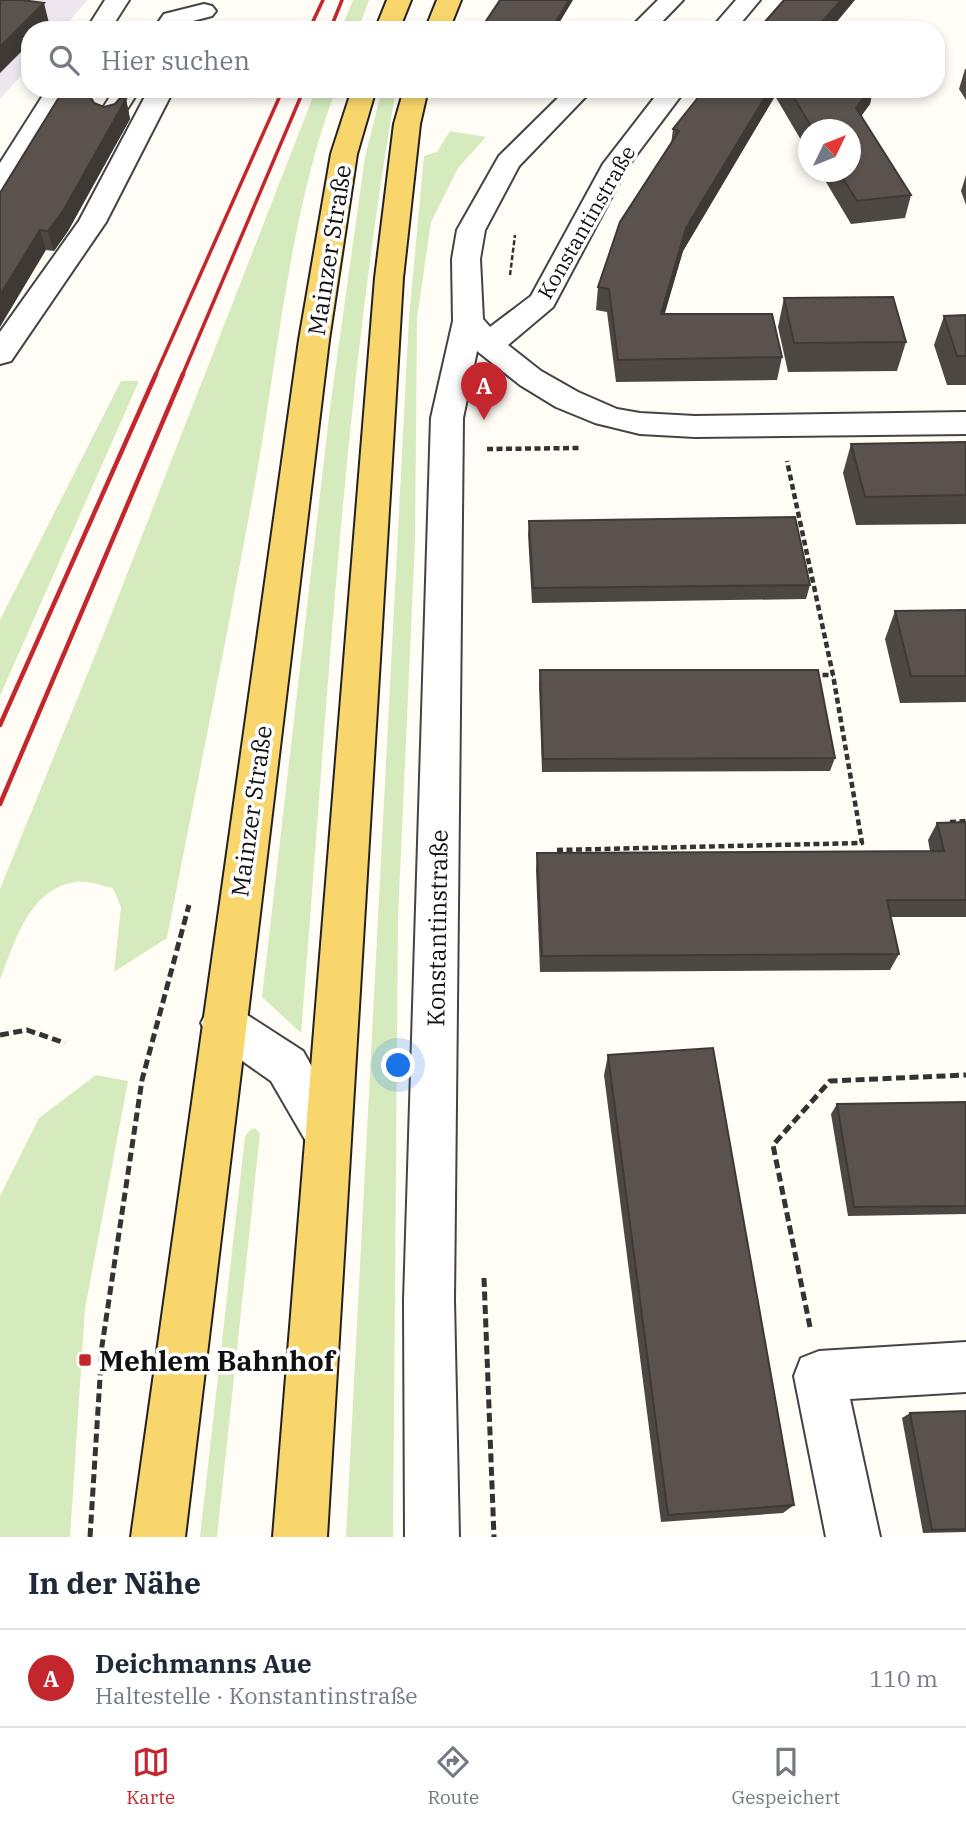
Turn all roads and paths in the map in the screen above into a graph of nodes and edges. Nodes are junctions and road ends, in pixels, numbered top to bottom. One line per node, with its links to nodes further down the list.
1 (117, 0): 7 (street)
2 (399, 0): 9 (main road)
3 (449, 0): 10 (main road)
4 (671, 0): 11 (street)
5 (748, 0): 12 (street)
6 (202, 14): 8 (street)
7 (104, 21)
8 (171, 21)
9 (391, 21)
10 (441, 21)
11 (649, 21)
12 (730, 21)
13 (54, 98): 21 (street)
14 (122, 98): 20 (street)
15 (157, 98): 23 (street)
16 (360, 98): 33 (main road, Mainzer Straße)
17 (414, 98): 37 (main road)
18 (572, 98): 22 (street, Konstantinstraße)
19 (667, 98): 22 (street, Konstantinstraße)
20 (110, 117)
21 (0, 184)
22 (477, 333): 25 (street); 42 (street, Konstantinstraße)
23 (0, 355)
24 (966, 423): 25 (street)
25 (780, 426): 29 (path)
26 (593, 448): 27 (path)
27 (480, 449)
28 (806, 675): 29 (path)
29 (833, 675): 32 (path)
30 (966, 821): 31 (path)
31 (950, 822)
32 (557, 850)
33 (223, 1023): 37 (street); 40 (main road, Mainzer Straße)
34 (0, 1035): 35 (path)
35 (65, 1043)
36 (966, 1075): 39 (path)
37 (327, 1133): 41 (main road)
38 (966, 1367): 39 (street)
39 (819, 1376): 43 (street)
40 (158, 1537)
41 (300, 1537)
42 (432, 1537)
43 (853, 1537)

